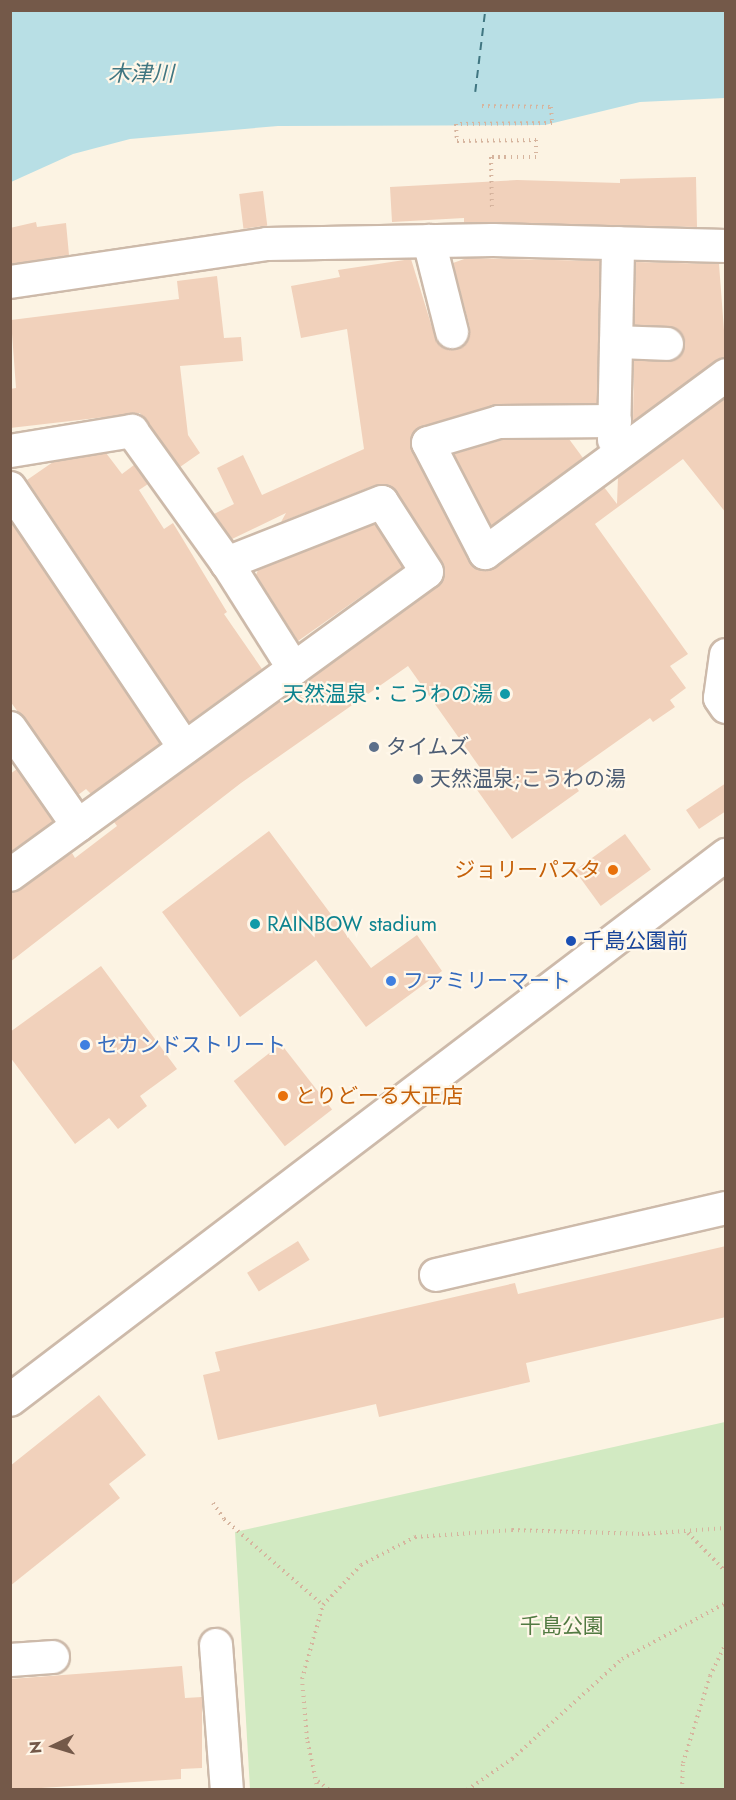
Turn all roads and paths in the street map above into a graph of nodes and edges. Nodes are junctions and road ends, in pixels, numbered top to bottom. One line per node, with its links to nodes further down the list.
1 (482, 106): 2 (path)
2 (493, 240): 3 (street); 4 (street)
3 (429, 241): 6 (street); 7 (street)
4 (618, 243): 5 (street); 8 (street)
5 (726, 246)
6 (10, 282)
7 (452, 332)
8 (616, 342): 9 (street); 11 (street)
9 (668, 344)
10 (726, 375): 13 (street)
11 (615, 421): 13 (street); 13 (street)
12 (10, 451): 15 (street)
13 (614, 462)
14 (10, 488): 20 (street)
15 (227, 562): 17 (street); 17 (street)
16 (726, 655): 18 (street)
17 (294, 669): 20 (street)
18 (726, 706)
19 (10, 728): 21 (street)
20 (185, 748): 21 (street)
21 (78, 826): 23 (street)
22 (726, 855): 26 (street)
23 (10, 875)
24 (726, 1208): 25 (street)
25 (436, 1275)
26 (10, 1400)
27 (213, 1503): 32 (path)
28 (726, 1528): 29 (path)
29 (688, 1532): 30 (path); 32 (path)
30 (726, 1572)
31 (726, 1603): 41 (path)
32 (323, 1605): 37 (path)
33 (726, 1643): 42 (path)
34 (216, 1645): 38 (street)
35 (53, 1657): 36 (street)
36 (10, 1660)
37 (317, 1780): 39 (path); 40 (path)
38 (227, 1790)
39 (318, 1790)
40 (329, 1790)
41 (467, 1790)
42 (682, 1790)

